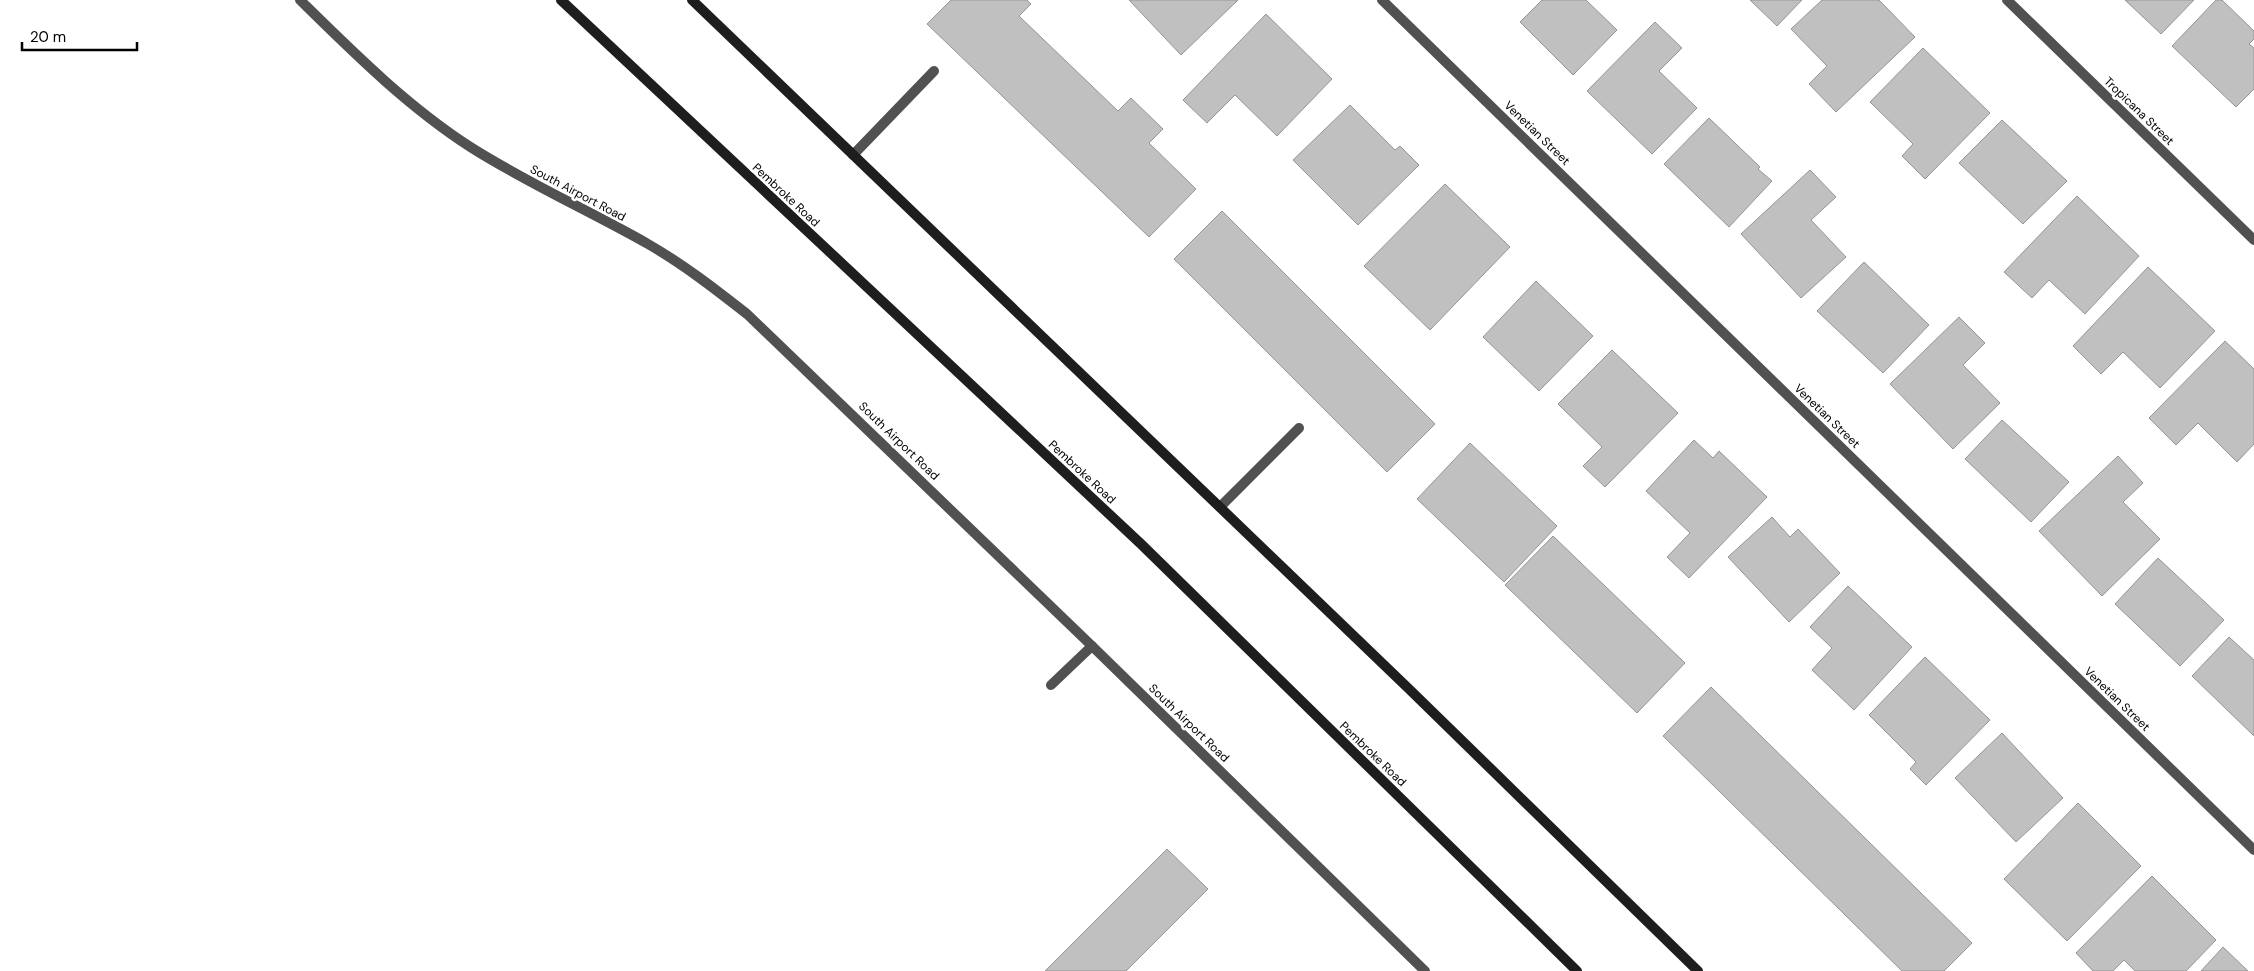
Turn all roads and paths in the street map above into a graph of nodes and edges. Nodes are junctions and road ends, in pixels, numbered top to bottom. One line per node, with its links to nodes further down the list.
1 (300, 0): 11 (street, South Airport Road)
2 (561, 0): 15 (main road, Pembroke Road)
3 (692, 0): 7 (main road)
4 (1382, 0): 13 (street, Venetian Street)
5 (2007, 0): 8 (street, Tropicana Street)
6 (934, 71): 7 (street)
7 (853, 154): 10 (main road)
8 (2254, 240)
9 (1299, 428): 10 (street)
10 (1220, 508): 16 (main road)
11 (1092, 646): 12 (street); 14 (street, South Airport Road)
12 (1051, 685)
13 (2254, 850)
14 (1425, 971)
15 (1577, 971)
16 (1698, 971)

